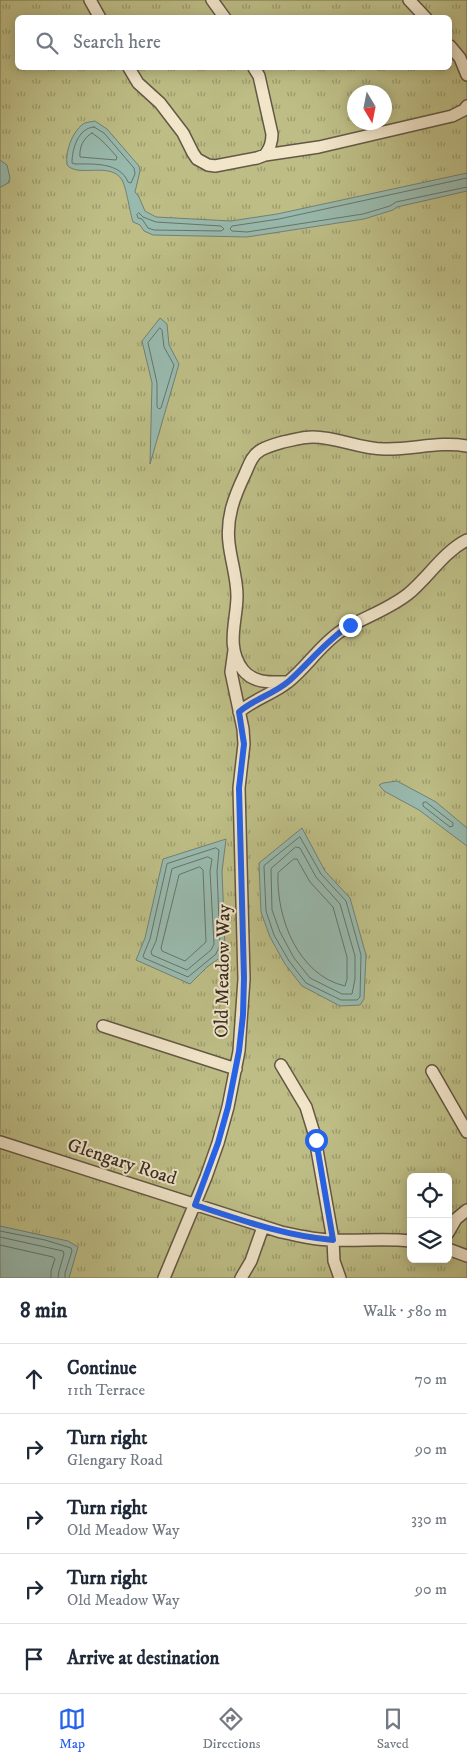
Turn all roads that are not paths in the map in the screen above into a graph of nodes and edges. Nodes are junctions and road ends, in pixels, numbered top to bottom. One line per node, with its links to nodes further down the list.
1 (90, 0): 4 (street)
2 (212, 0): 5 (street)
3 (409, 0): 6 (street)
4 (98, 15)
5 (223, 15)
6 (423, 15)
7 (452, 48): 10 (street)
8 (130, 70): 12 (street)
9 (255, 70): 12 (street)
10 (467, 75)
11 (467, 106): 12 (street)
12 (264, 155)
13 (467, 446): 15 (street, Old Meadow Way)
14 (467, 540): 16 (street)
15 (234, 650): 16 (street, Old Meadow Way); 17 (street, Old Meadow Way)
16 (288, 682): 17 (street)
17 (239, 712): 20 (street, Old Meadow Way)
18 (103, 1026): 20 (street)
19 (281, 1065): 28 (street)
20 (236, 1070): 24 (street, Old Meadow Way)
21 (432, 1071): 22 (street)
22 (467, 1132)
23 (0, 1142): 24 (street, Glengary Road)
24 (195, 1205): 27 (street, Glengary Road); 32 (street, Old Meadow Way)
25 (467, 1210): 26 (street)
26 (452, 1226)
27 (264, 1227): 28 (street, Glengary Road); 33 (street)
28 (333, 1240): 29 (street, Glengary Road); 34 (street)
29 (407, 1241)
30 (452, 1250): 31 (street)
31 (467, 1256)
32 (164, 1278)
33 (241, 1278)
34 (340, 1278)

